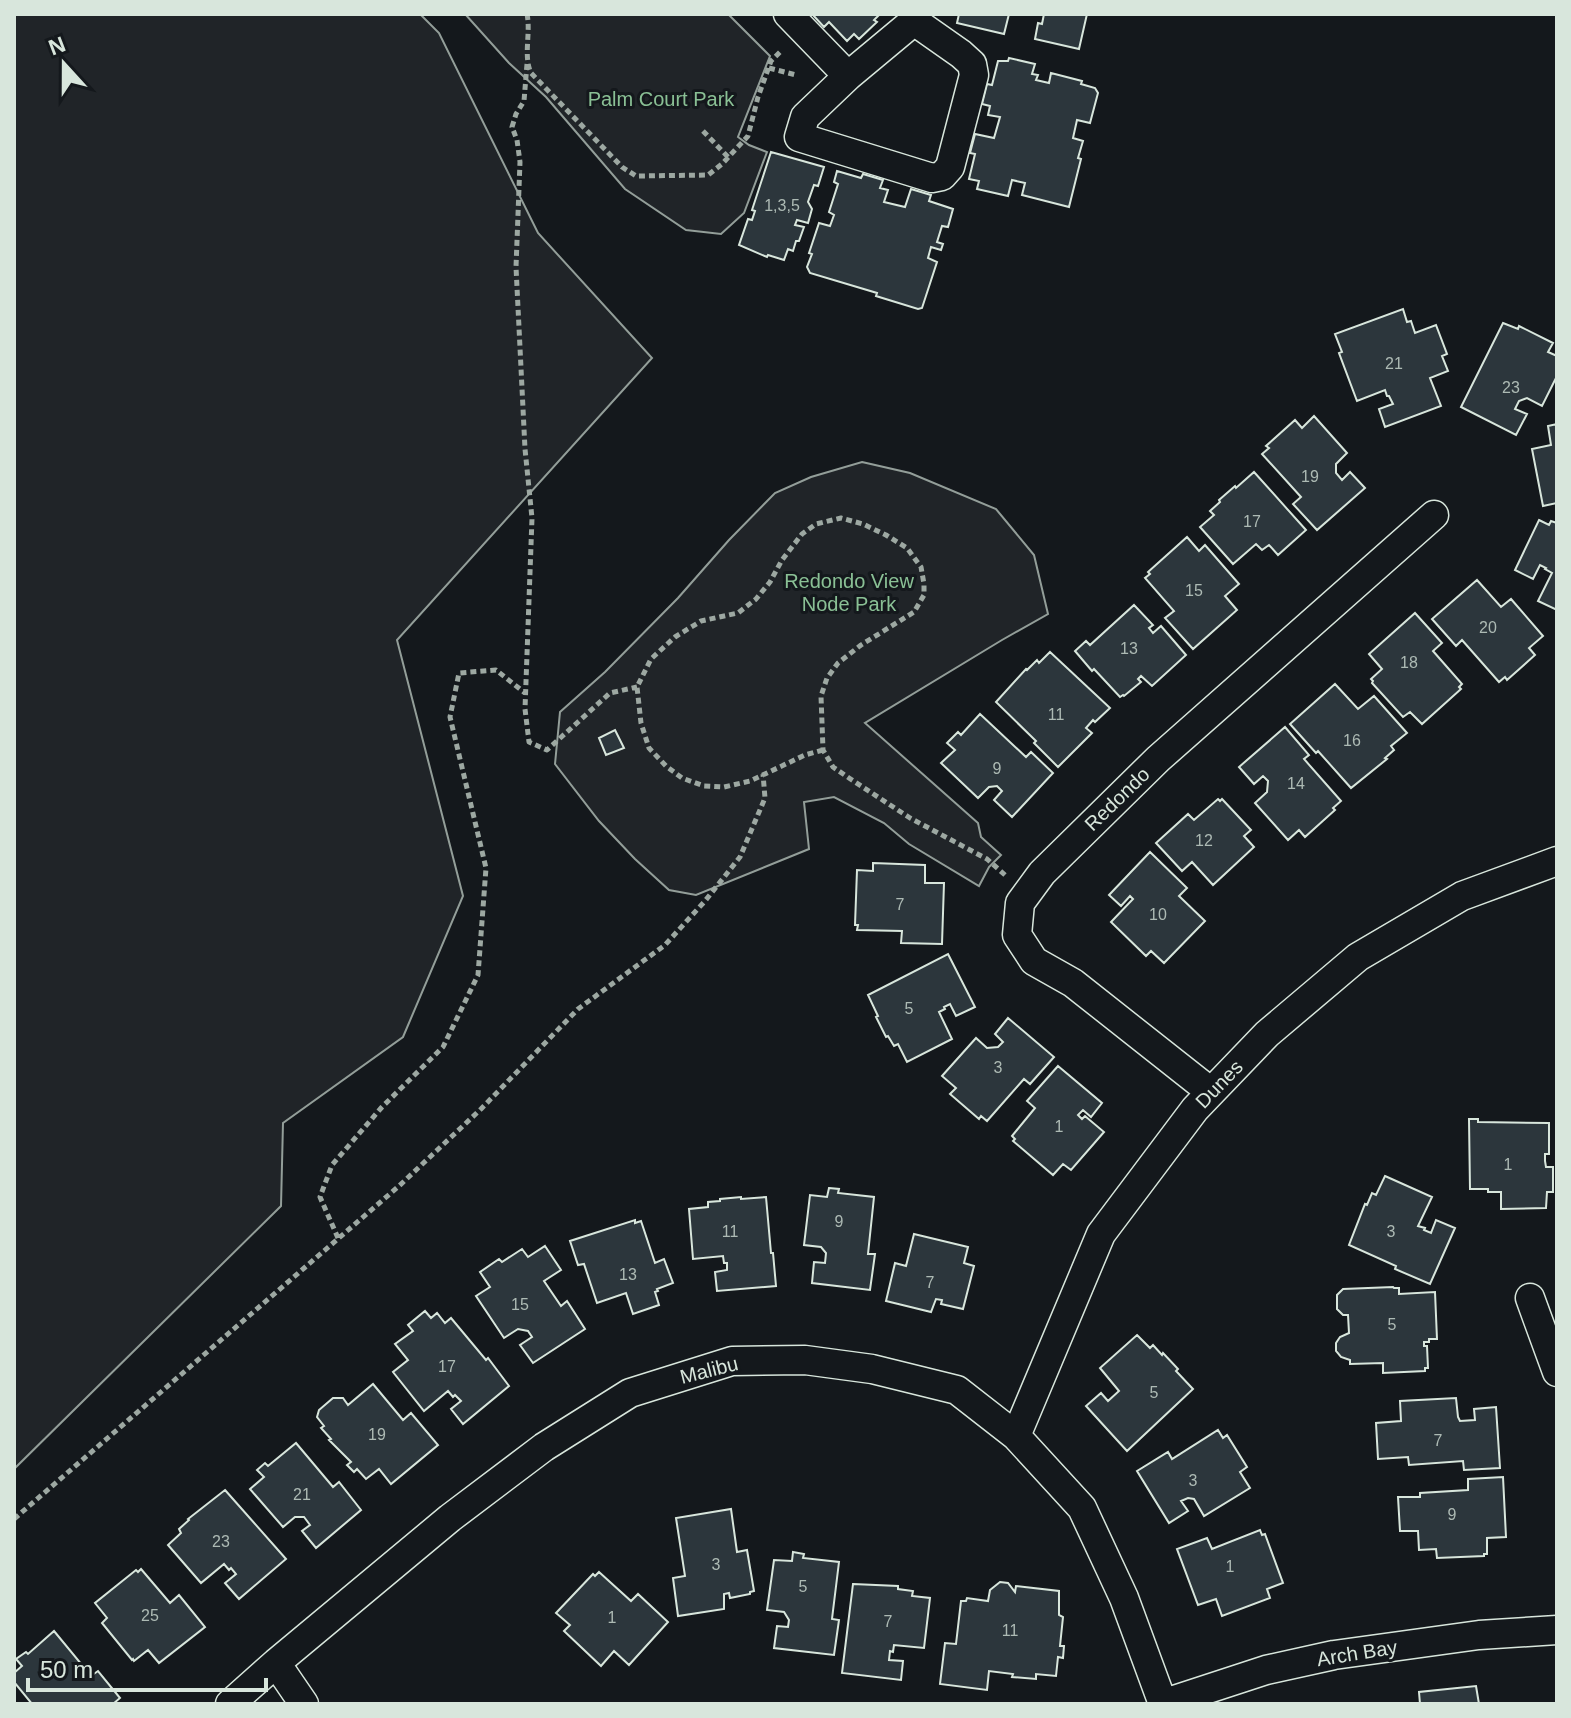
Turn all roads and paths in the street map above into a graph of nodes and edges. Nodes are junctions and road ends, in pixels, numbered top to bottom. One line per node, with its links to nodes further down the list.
1 (527, 14): 4 (path)
2 (916, 18): 7 (street); 7 (street)
3 (795, 21): 5 (path); 7 (street)
4 (527, 64): 9 (path); 12 (path)
5 (769, 68): 6 (path); 9 (path)
6 (796, 75)
7 (848, 76)
8 (703, 131): 9 (path)
9 (729, 158)
10 (1434, 515): 16 (street, Redondo)
11 (637, 687): 12 (path); 13 (path); 14 (path)
12 (526, 694): 18 (path)
13 (823, 750): 14 (path); 16 (path)
14 (763, 774): 18 (path)
15 (1557, 861): 17 (street, Dunes)
16 (1026, 894): 17 (street, Redondo)
17 (1211, 1092): 21 (street, Dunes)
18 (339, 1238): 22 (path)
19 (1530, 1298): 20 (street)
20 (1557, 1372)
21 (1016, 1436): 24 (street, Malibu); 27 (street, Malibu)
22 (14, 1519)
23 (1557, 1630): 27 (street, Arch Bay)
24 (276, 1663): 25 (street, Malibu); 26 (street)
25 (230, 1704)
26 (304, 1704)
27 (1163, 1704)

